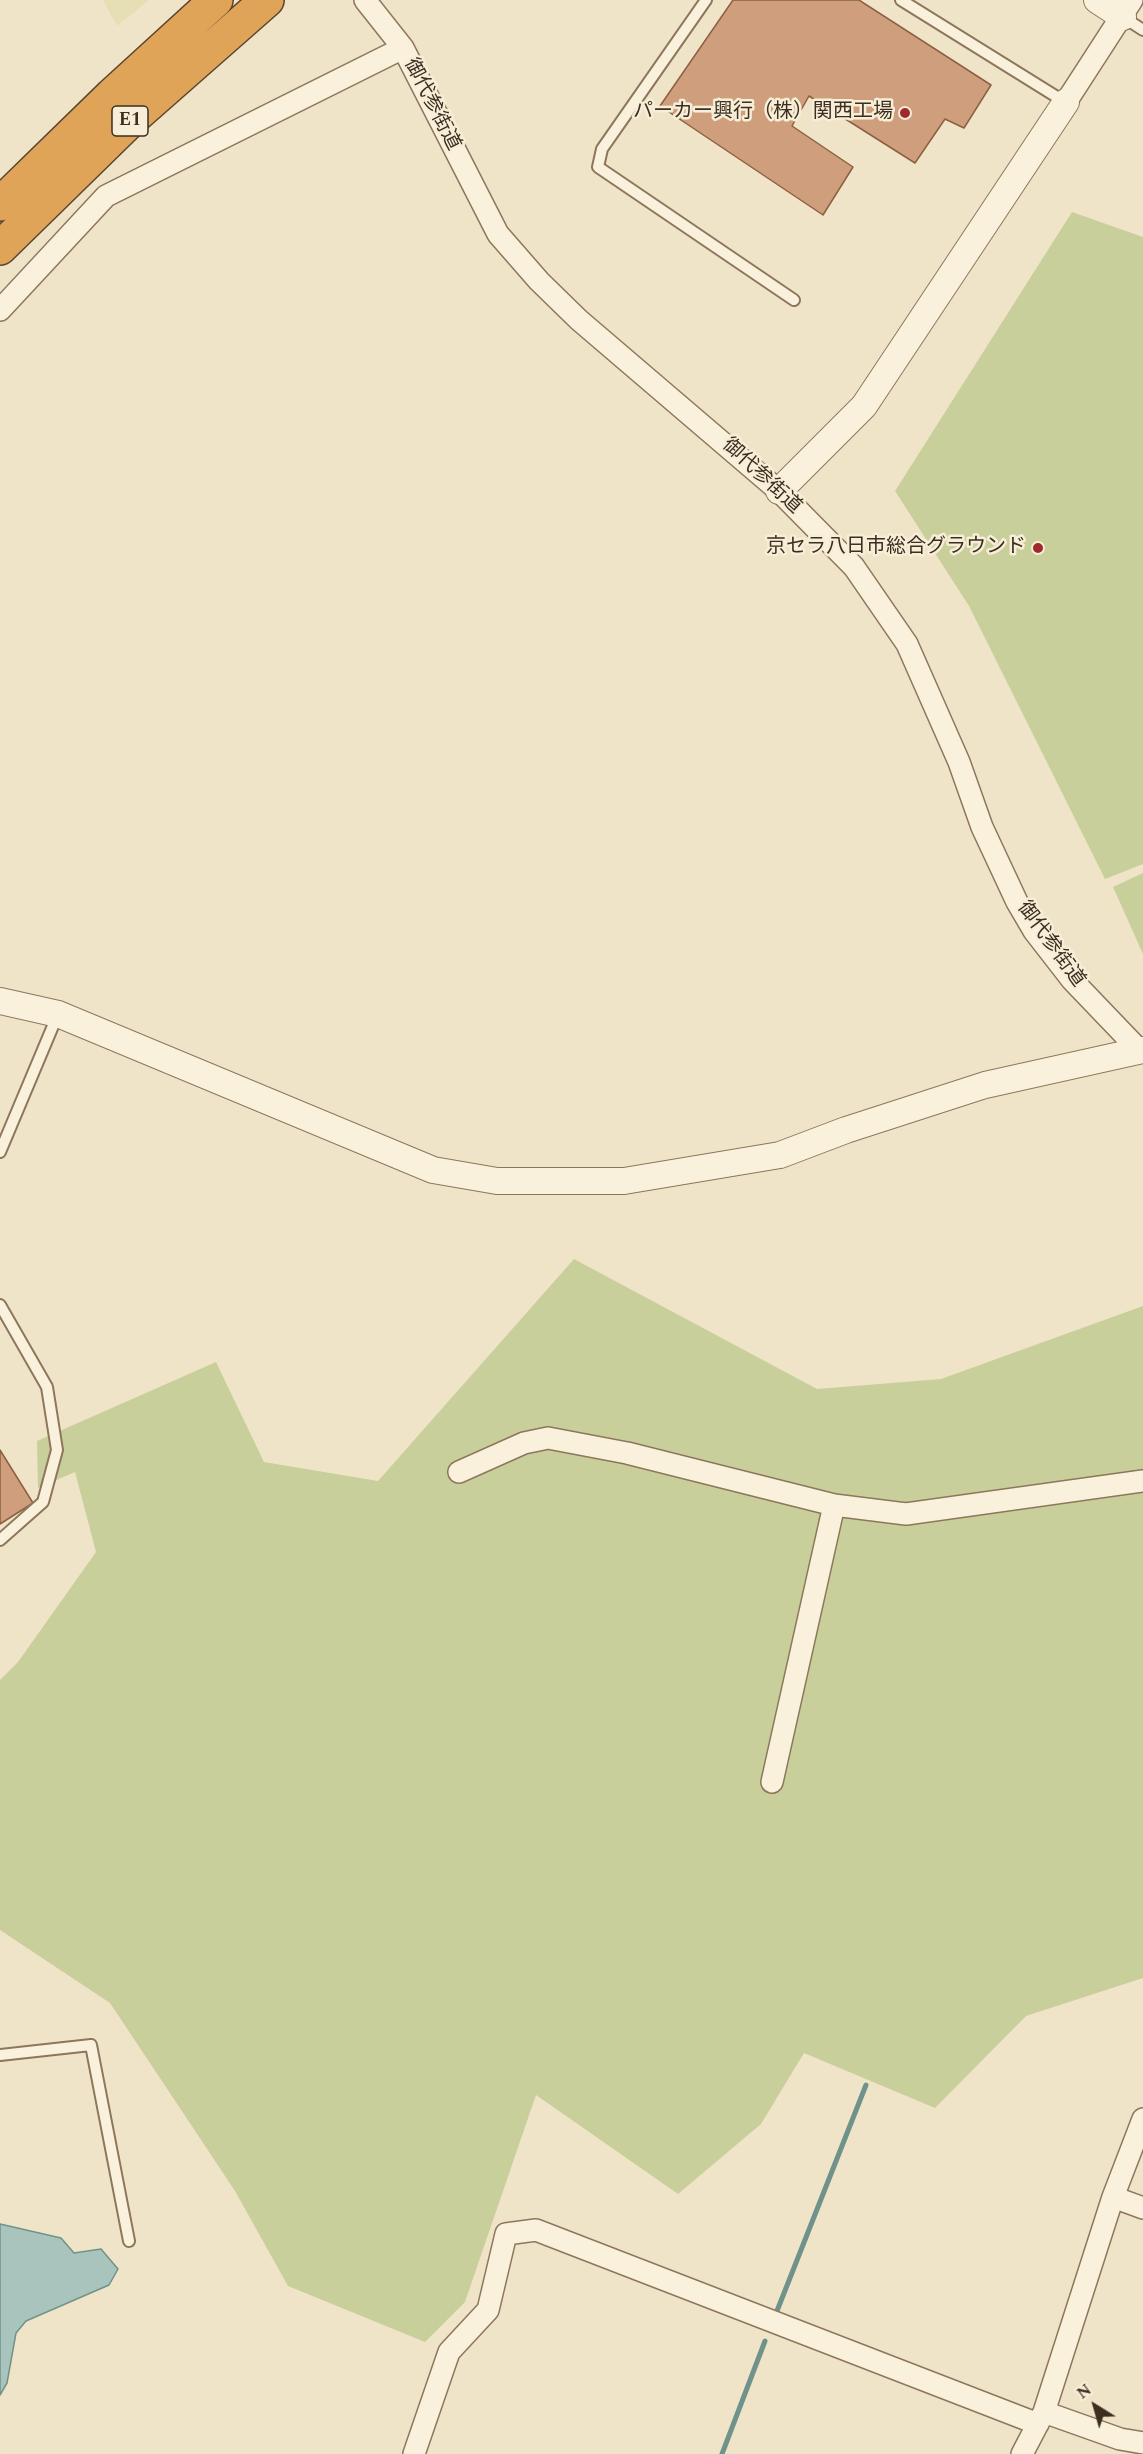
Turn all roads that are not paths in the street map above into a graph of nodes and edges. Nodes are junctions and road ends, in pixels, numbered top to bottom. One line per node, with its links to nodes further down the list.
1 (216, 0): 10 (highway, E1)
2 (267, 0): 11 (highway, E1)
3 (365, 0): 8 (street, 御代参街道)
4 (706, 0): 12 (lane)
5 (901, 0): 9 (lane)
6 (1097, 0): 7 (street)
7 (1133, 16): 9 (street)
8 (403, 48): 13 (street); 14 (street, 御代参街道)
9 (1066, 102): 14 (street)
10 (0, 204)
11 (0, 248)
12 (794, 300)
13 (0, 310)
14 (779, 491): 17 (street, 御代参街道)
15 (0, 1001): 16 (street)
16 (58, 1014): 17 (street); 18 (lane)
17 (1142, 1051)
18 (0, 1152)
19 (0, 1305): 23 (lane)
20 (459, 1472): 22 (street)
21 (1143, 1482): 22 (street)
22 (834, 1505): 24 (street)
23 (0, 1540)
24 (772, 1782)
25 (0, 2055): 29 (lane)
26 (1143, 2119): 27 (street)
27 (1113, 2197): 28 (street); 30 (street)
28 (1143, 2208)
29 (129, 2241)
30 (1041, 2418): 31 (street); 32 (street); 33 (street)
31 (1143, 2443)
32 (414, 2454)
33 (1022, 2454)

